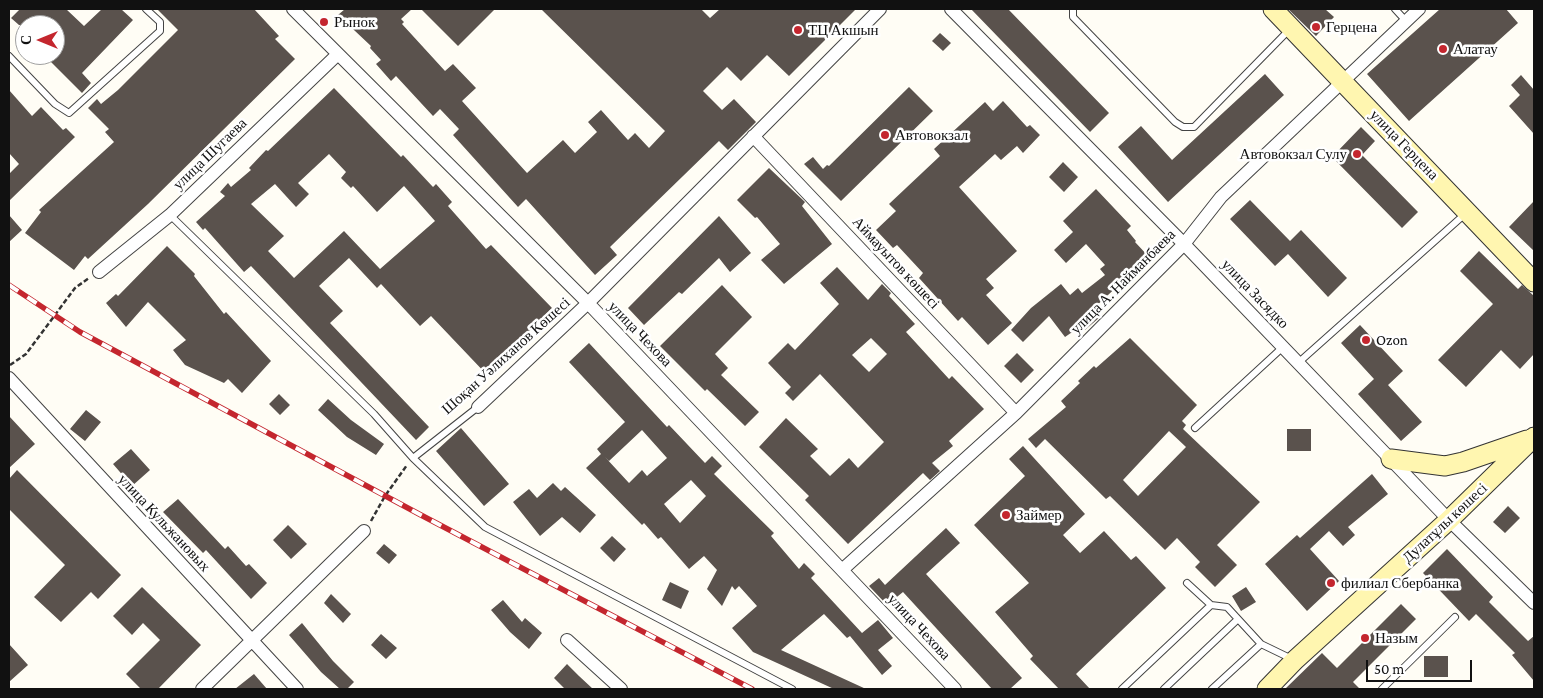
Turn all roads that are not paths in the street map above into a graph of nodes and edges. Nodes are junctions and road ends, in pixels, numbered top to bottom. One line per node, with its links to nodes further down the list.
1 (146, 9): 12 (lane)
2 (293, 9): 11 (street, улица Чехова)
3 (880, 9): 14 (street, Шоқан Уәлиханов Көшесі)
4 (951, 9): 17 (street, улица Засядко)
5 (1073, 9): 10 (lane)
6 (1273, 9): 10 (street, улица Герцена)
7 (1395, 9): 9 (lane)
8 (1419, 9): 9 (street, улица А. Найманбаева)
9 (1406, 21): 13 (street, улица А. Найманбаева)
10 (1292, 28): 13 (street, улица Герцена)
11 (338, 54): 16 (street, улица Шугаева); 20 (street, улица Чехова)
12 (9, 56)
13 (1343, 81): 15 (street, улица Герцена); 17 (street, улица А. Найманбаева)
14 (753, 136): 20 (street, Шоқан Уәлиханов Көшесі); 25 (street, Аймауытов көшесі)
15 (1467, 212): 19 (street, улица Герцена); 22 (lane)
16 (170, 215): 18 (street, улица Шугаева); 28 (lane)
17 (1184, 244): 21 (street, улица Засядко); 25 (street, улица А. Найманбаева)
18 (99, 272)
19 (1534, 282)
20 (588, 303): 24 (street, Шоқан Уәлиханов Көшесі); 32 (street, улица Чехова)
21 (1283, 347): 22 (street, улица Засядко); 26 (lane)
22 (1298, 363): 29 (street, улица Засядко)
23 (9, 378): 39 (street, улица Кульжановых)
24 (478, 407): 28 (lane, Шоқан Уәлиханов Көшесі)
25 (1016, 413): 32 (street, улица А. Найманбаева)
26 (1196, 428)
27 (1534, 437): 29 (street); 30 (street, Дулатұлы көшесі)
28 (413, 458): 46 (lane)
29 (1391, 459): 30 (street, улица Засядко)
30 (1449, 520): 34 (street, улица Засядко); 41 (street, Дулатұлы көшесі)
31 (364, 531): 39 (street)
32 (842, 570): 47 (street, улица Чехова)
33 (1187, 583): 35 (lane)
34 (1534, 603)
35 (1211, 605): 37 (lane); 48 (lane)
36 (1455, 617): 51 (lane)
37 (1238, 619): 40 (lane); 49 (lane)
38 (567, 640): 45 (street)
39 (251, 641): 43 (street); 44 (street, улица Кульжановых)
40 (1261, 644): 41 (lane); 50 (lane)
41 (1295, 660): 42 (street, Дулатұлы көшесі)
42 (1273, 687)
43 (202, 689)
44 (297, 689)
45 (621, 689)
46 (792, 689)
47 (955, 689)
48 (1122, 689)
49 (1164, 689)
50 (1212, 689)
51 (1382, 689)

